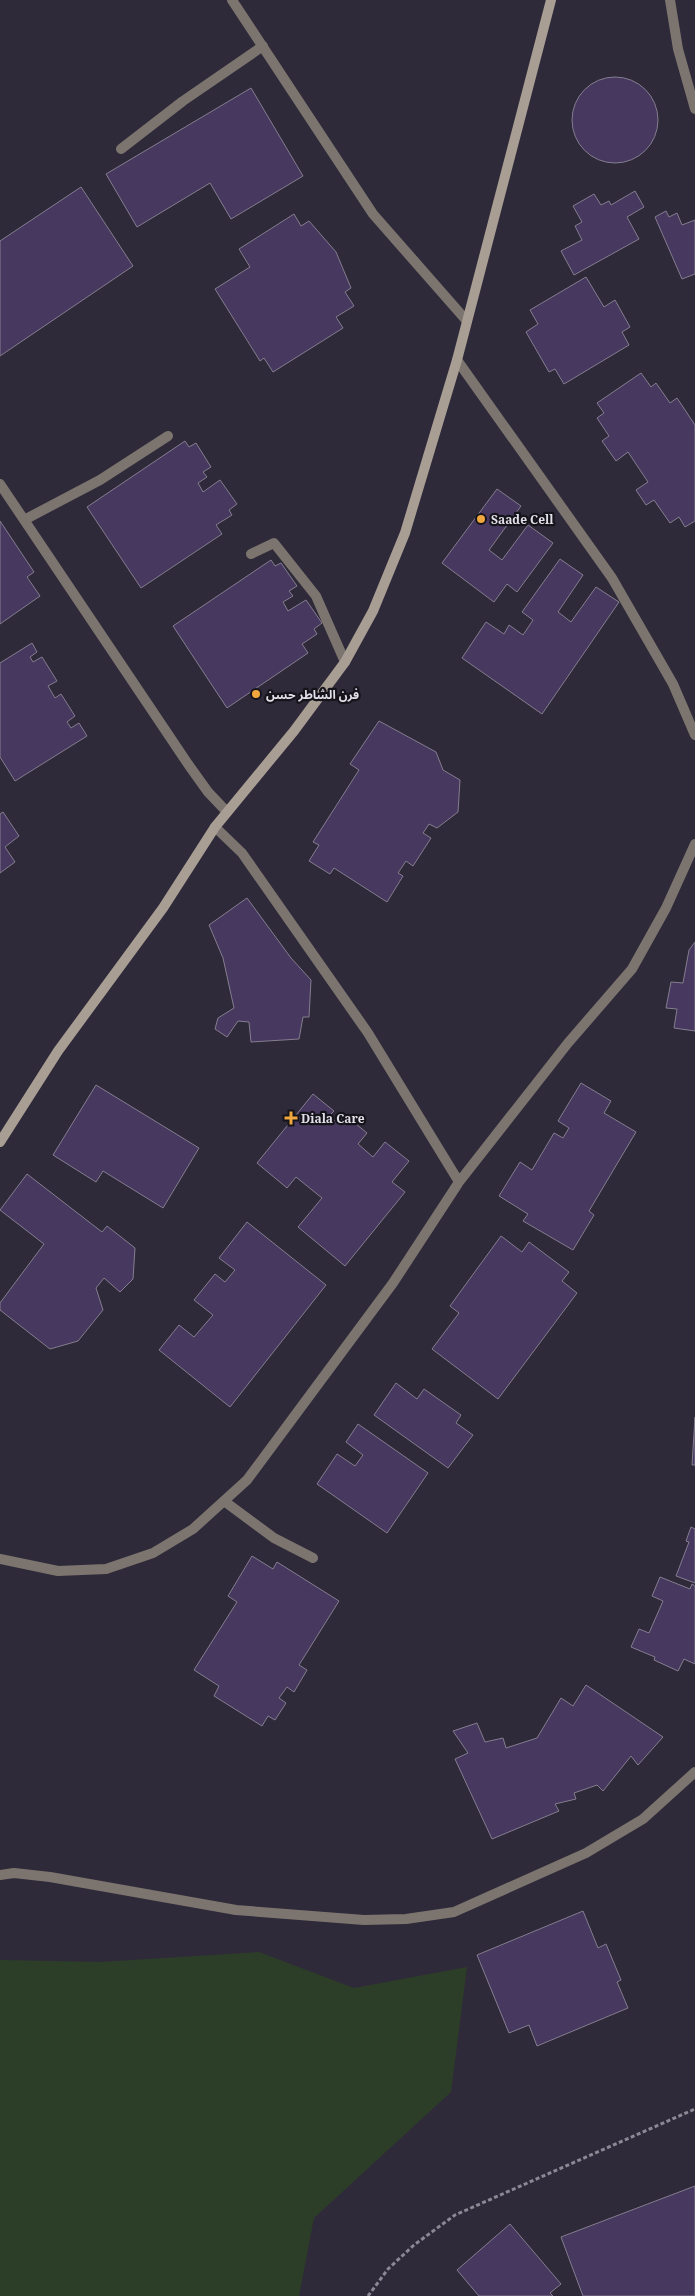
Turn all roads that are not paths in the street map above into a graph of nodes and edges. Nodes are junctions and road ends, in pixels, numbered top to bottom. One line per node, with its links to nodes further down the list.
1 (232, 0): 4 (street)
2 (551, 0): 7 (street)
3 (670, 0): 5 (street)
4 (263, 46): 6 (street); 7 (street)
5 (695, 109)
6 (121, 149)
7 (466, 320): 8 (street)
8 (457, 360): 13 (street); 14 (street)
9 (168, 436): 11 (street)
10 (0, 484): 11 (street)
11 (24, 520): 15 (street)
12 (251, 554): 13 (street)
13 (346, 662): 15 (street)
14 (695, 735)
15 (227, 812): 16 (street)
16 (215, 826): 18 (street); 19 (street)
17 (695, 844): 19 (street)
18 (0, 1142)
19 (459, 1182): 20 (street)
20 (224, 1501): 21 (street); 22 (street)
21 (314, 1558)
22 (0, 1559)
23 (695, 1772): 24 (street)
24 (0, 1874)

